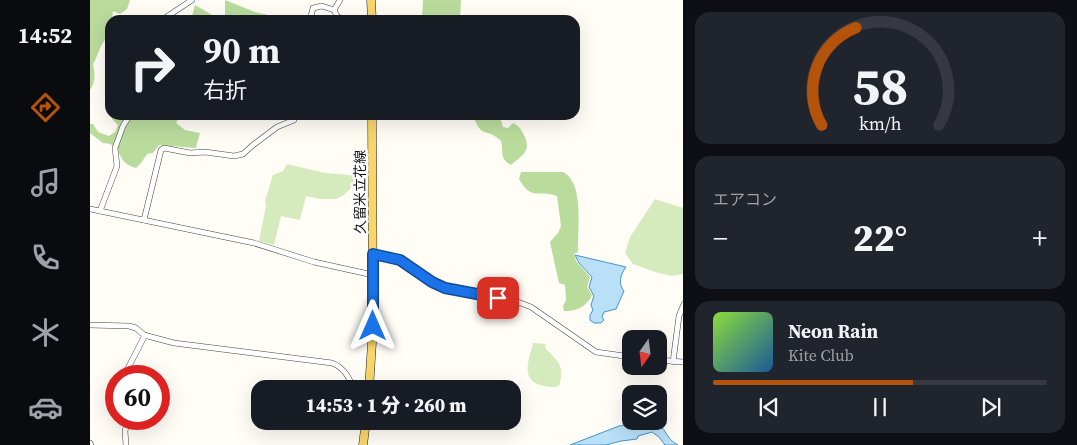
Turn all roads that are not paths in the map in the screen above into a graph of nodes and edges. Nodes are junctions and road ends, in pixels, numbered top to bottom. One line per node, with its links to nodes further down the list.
1 (192, 0): 5 (street)
2 (340, 0): 4 (street)
3 (372, 0): 8 (main road)
4 (334, 10): 6 (street); 7 (street)
5 (170, 15)
6 (311, 15)
7 (336, 15)
8 (372, 15)
9 (127, 120): 13 (street)
10 (294, 120): 14 (street)
11 (372, 120): 15 (main road, 久留米立花線)
12 (90, 209): 13 (street)
13 (100, 212): 14 (street)
14 (144, 220): 16 (street)
15 (373, 254): 16 (main road, 久留米立花線); 20 (street)
16 (373, 275): 26 (main road, 久留米立花線)
17 (683, 304): 22 (street)
18 (90, 324): 19 (street)
19 (145, 336): 24 (street); 25 (street)
20 (622, 356)
21 (668, 361): 22 (street)
22 (674, 362): 23 (street)
23 (683, 362)
24 (130, 365)
25 (350, 380)
26 (370, 380)
27 (125, 430): 29 (street)
28 (365, 430): 30 (main road)
29 (126, 445)
30 (363, 445)

